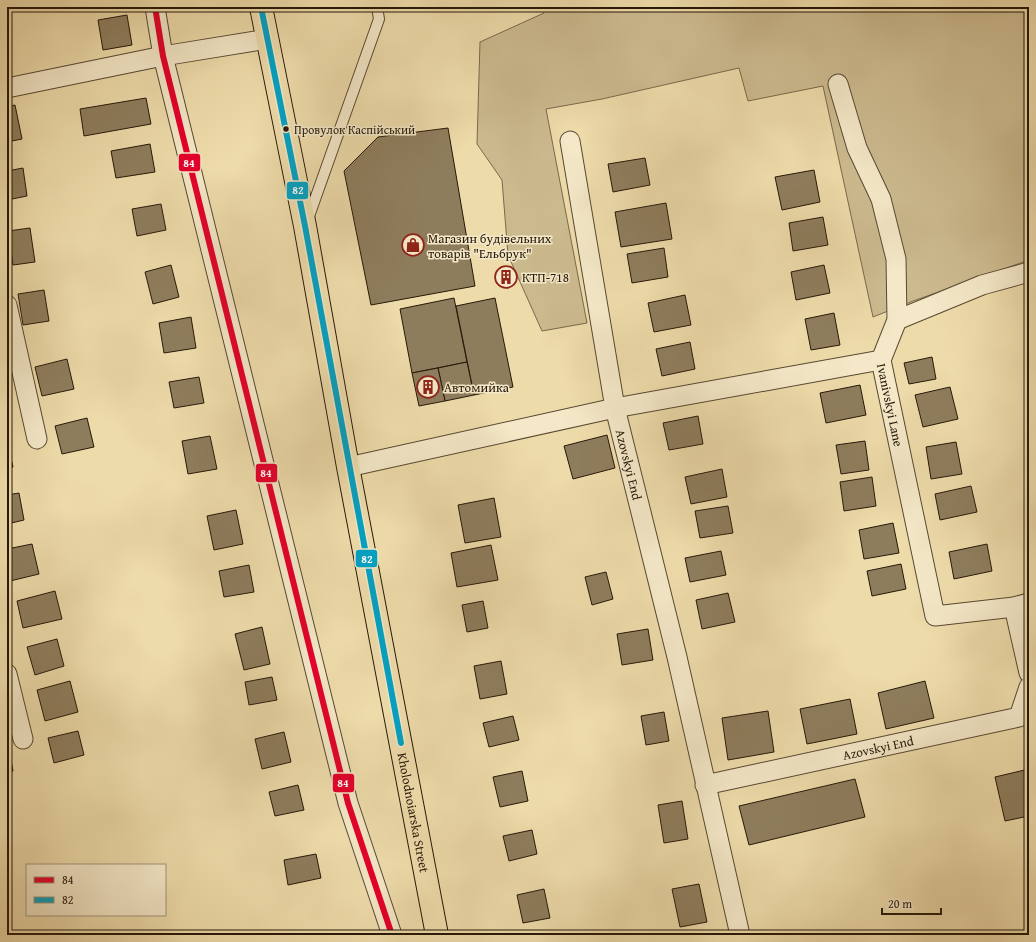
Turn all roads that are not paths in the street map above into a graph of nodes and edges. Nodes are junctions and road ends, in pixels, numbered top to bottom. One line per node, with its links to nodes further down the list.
1 (155, 7): 5 (street)
2 (261, 7): 4 (main road, Kholodnoiarska Street)
3 (377, 7): 9 (lane)
4 (267, 39): 5 (street); 9 (main road, Kholodnoiarska Street)
5 (163, 56): 7 (street); 23 (street)
6 (838, 84): 12 (street, Ivanivskyi Lane)
7 (7, 88)
8 (570, 141): 14 (street, Azovskyi End)
9 (305, 226): 16 (main road, Kholodnoiarska Street)
10 (1029, 272): 12 (street)
11 (7, 305): 15 (street)
12 (897, 320): 13 (street, Ivanivskyi Lane)
13 (881, 360): 14 (street); 17 (street, Ivanivskyi Lane)
14 (615, 408): 16 (street); 22 (street, Azovskyi End)
15 (37, 439)
16 (348, 467): 24 (main road, Kholodnoiarska Street)
17 (1021, 605): 18 (street)
18 (1029, 673)
19 (7, 674): 21 (street)
20 (1029, 687): 22 (street, Azovskyi End)
21 (23, 739)
22 (706, 785): 25 (street, Azovskyi End)
23 (392, 935)
24 (437, 935)
25 (740, 935)

